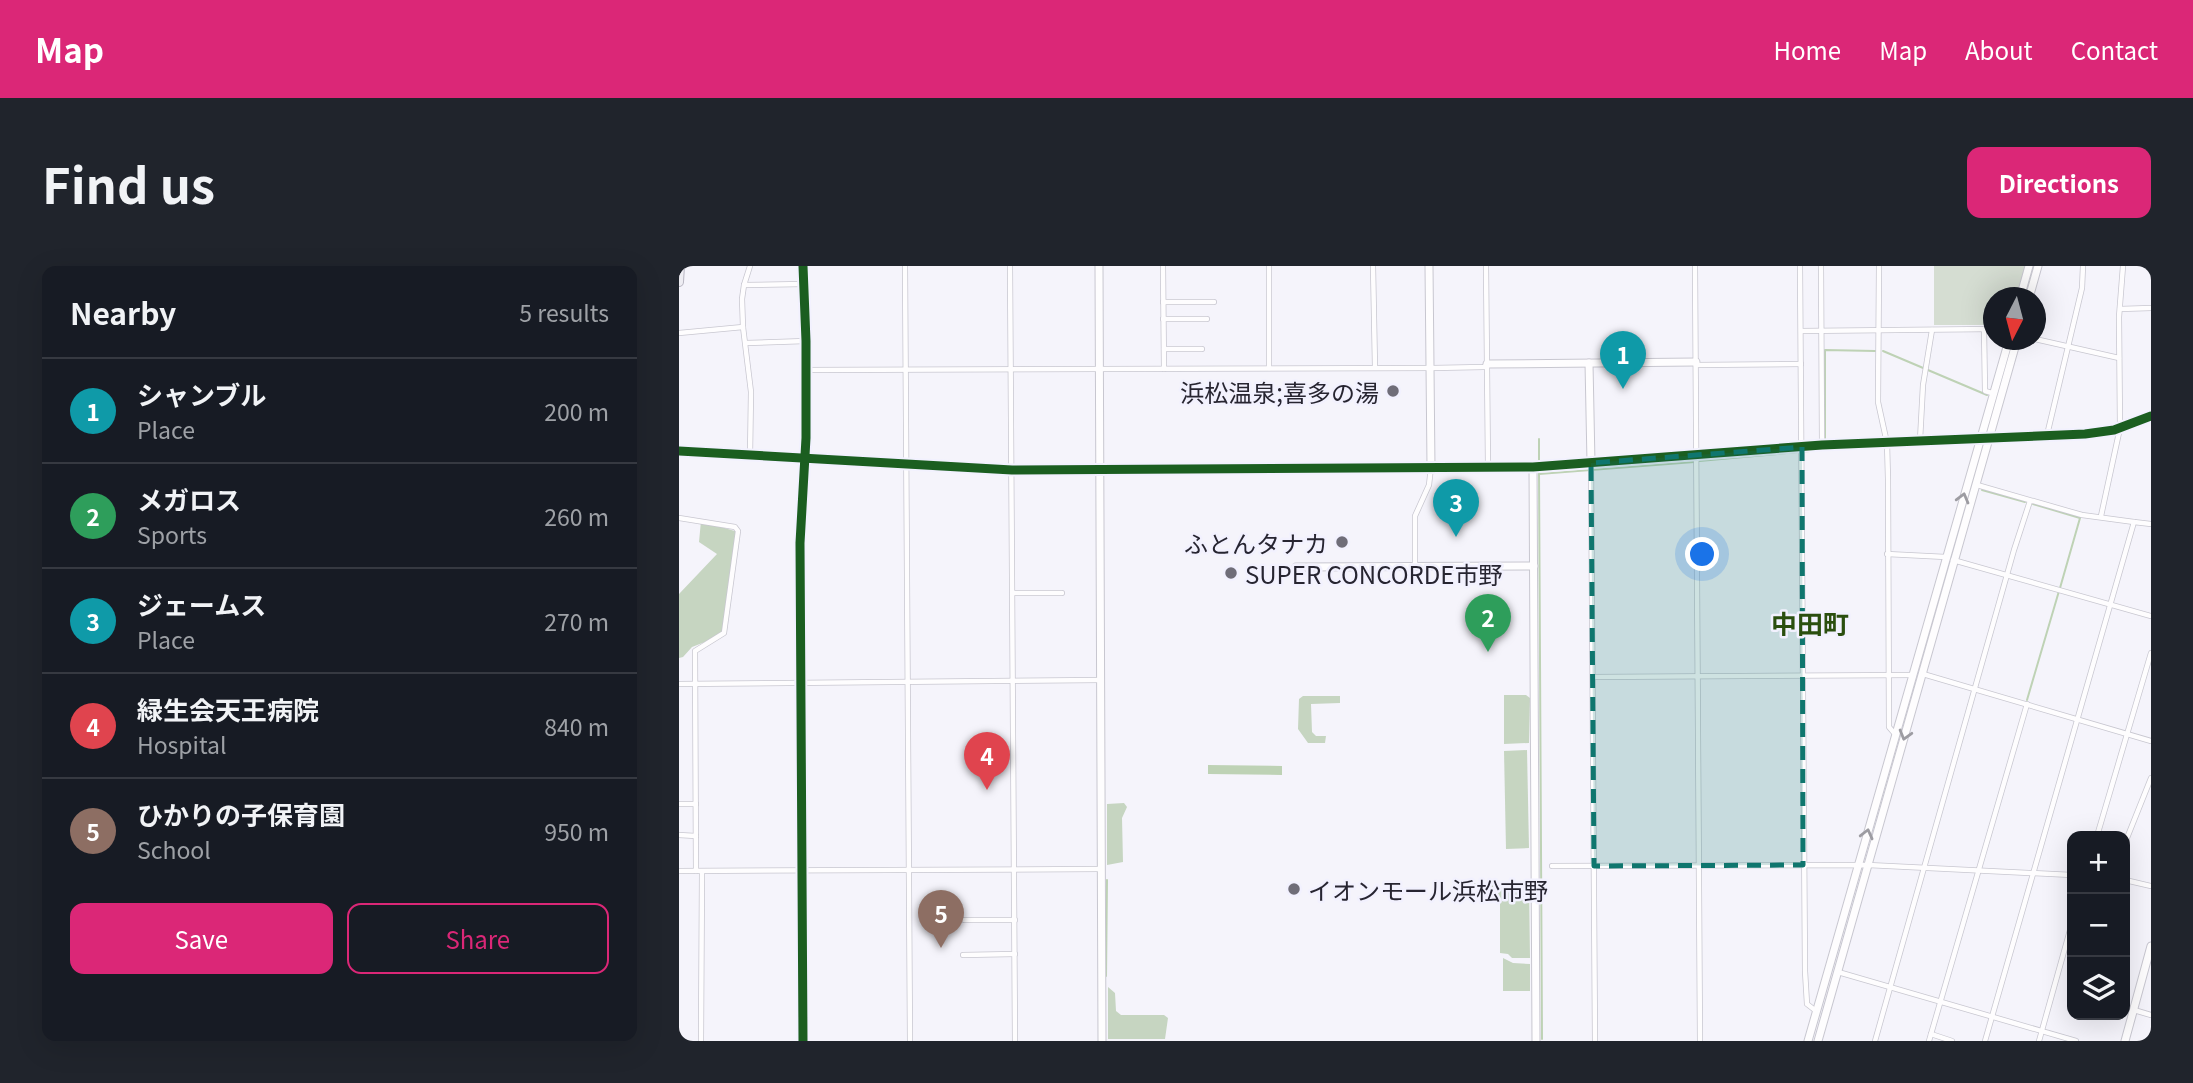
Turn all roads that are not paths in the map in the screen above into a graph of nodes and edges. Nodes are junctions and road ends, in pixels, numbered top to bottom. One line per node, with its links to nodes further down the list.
1 (680, 266): 20 (main road)
2 (750, 266): 22 (street)
3 (803, 266): 21 (street)
4 (905, 266): 59 (street)
5 (1010, 266): 55 (street)
6 (1099, 266): 56 (street)
7 (1163, 266): 25 (street)
8 (1269, 266): 54 (street)
9 (1373, 266): 52 (street)
10 (1429, 266): 53 (street)
11 (1486, 266): 49 (street)
12 (1695, 266): 50 (street)
13 (1800, 266): 35 (street)
14 (1821, 266): 36 (street)
15 (1879, 266): 32 (street)
16 (2029, 266): 23 (street)
17 (2038, 266): 24 (street)
18 (2083, 266): 41 (street)
19 (2123, 266): 27 (street)
20 (679, 282)
21 (804, 284): 22 (street); 38 (street)
22 (744, 285): 31 (street)
23 (2023, 287)
24 (2032, 287)
25 (1163, 302): 26 (street); 29 (street)
26 (1214, 302)
27 (2120, 309): 28 (street); 47 (street)
28 (2151, 309)
29 (1163, 319): 30 (street); 42 (street)
30 (1207, 319)
31 (743, 327): 37 (street); 40 (street)
32 (1878, 330): 33 (street); 36 (street); 66 (street)
33 (1931, 330): 34 (street); 65 (street)
34 (1983, 330)
35 (1801, 331): 36 (street); 51 (street)
36 (1822, 331): 67 (street)
37 (679, 333)
38 (806, 341): 40 (street); 58 (street)
39 (2046, 341): 41 (street)
40 (746, 343): 70 (street)
41 (2068, 346): 47 (street); 63 (street)
42 (1164, 349): 43 (street); 57 (street)
43 (1202, 349)
44 (1984, 350): 60 (street)
45 (2006, 350): 60 (street)
46 (2014, 350): 64 (street)
47 (2119, 358): 62 (street)
48 (1589, 363): 49 (street); 50 (street); 74 (street)
49 (1487, 364): 53 (street); 75 (street)
50 (1696, 364): 51 (street); 71 (street)
51 (1801, 364): 68 (street)
52 (1374, 367): 53 (street); 54 (street)
53 (1430, 367): 76 (street)
54 (1269, 368): 57 (street)
55 (1010, 369): 56 (street); 59 (street); 77 (street)
56 (1103, 369): 57 (street); 78 (street)
57 (1164, 369)
58 (805, 370): 59 (street); 72 (street)
59 (905, 371): 73 (street)
60 (1992, 393): 64 (street)
61 (2151, 416): 62 (street)
62 (2120, 428): 63 (street); 82 (street)
63 (2047, 436): 64 (street)
64 (1985, 439): 65 (street); 80 (street); 87 (street, one-way to 64)
65 (1920, 441): 66 (street)
66 (1887, 443): 67 (street); 86 (street)
67 (1822, 445): 68 (street)
68 (1802, 447): 71 (street); 100 (street)
69 (679, 451): 70 (street)
70 (750, 456): 72 (street)
71 (1697, 456): 74 (street); 102 (street)
72 (805, 459): 73 (street); 106 (street)
73 (906, 463): 77 (street); 105 (street)
74 (1591, 463): 79 (street); 101 (street)
75 (1488, 466): 76 (street); 79 (street)
76 (1431, 467): 78 (street); 88 (street)
77 (1011, 470): 78 (street); 92 (street)
78 (1101, 470): 104 (street)
79 (1533, 471): 89 (street)
80 (1977, 485): 81 (street); 87 (street)
81 (2030, 501): 82 (street); 91 (street)
82 (2101, 516): 84 (street)
83 (679, 518): 108 (street)
84 (2134, 522): 85 (street); 94 (street)
85 (2151, 524)
86 (1887, 554): 87 (street); 98 (street)
87 (1950, 558): 91 (street); 97 (street); 99 (street)
88 (1415, 566): 89 (street); 90 (street)
89 (1534, 566): 162 (street)
90 (1296, 567)
91 (2008, 575): 94 (street); 109 (street)
92 (1013, 593): 93 (street); 103 (street)
93 (1062, 593)
94 (2111, 605): 95 (street); 111 (street)
95 (2151, 616)
96 (2151, 653): 112 (street)
97 (1922, 674): 109 (street); 125 (street, one-way to 125)
98 (1887, 675): 99 (street); 100 (street); 113 (street)
99 (1913, 675): 113 (street)
100 (1803, 676): 102 (street); 123 (street)
101 (1593, 677): 102 (street); 127 (street)
102 (1698, 677): 128 (street)
103 (1013, 680): 104 (street); 105 (street); 134 (street)
104 (1101, 680): 130 (street)
105 (907, 681): 106 (street); 133 (street)
106 (801, 682): 108 (street); 132 (street)
107 (679, 684): 108 (street)
108 (695, 684): 118 (street)
109 (1975, 689): 110 (street); 129 (street)
110 (2027, 704): 111 (street); 131 (street)
111 (2078, 719): 112 (street); 137 (street)
112 (2127, 734): 114 (street); 119 (street)
113 (1895, 735): 124 (street, one-way to 113)
114 (2151, 741)
115 (2151, 778): 116 (street)
116 (2149, 786): 120 (street)
117 (679, 804): 118 (street)
118 (696, 804): 122 (street)
119 (2099, 831)
120 (2130, 831)
121 (679, 835): 122 (street)
122 (696, 836): 136 (street)
123 (1803, 865): 124 (street); 128 (street); 152 (street)
124 (1859, 865): 125 (street); 152 (street)
125 (1868, 865): 129 (street); 147 (street)
126 (1552, 866): 127 (street)
127 (1594, 866): 128 (street); 163 (street)
128 (1699, 866): 164 (street)
129 (1924, 867): 131 (street); 149 (street)
130 (1100, 869): 134 (street); 161 (street)
131 (1978, 869): 137 (street); 150 (street)
132 (801, 870): 133 (street); 136 (street); 158 (street)
133 (909, 870): 134 (street); 159 (street)
134 (1014, 870): 142 (street)
135 (679, 871): 136 (street)
136 (699, 871): 157 (street)
137 (2033, 873): 138 (street); 154 (street)
138 (2067, 875)
139 (2130, 881): 140 (street)
140 (2151, 886)
141 (964, 920): 142 (street)
142 (1015, 920): 145 (street)
143 (2067, 941): 155 (street)
144 (2151, 946): 148 (street)
145 (1015, 954): 146 (street); 160 (street)
146 (963, 955)
147 (1837, 972): 149 (street); 166 (street)
148 (2147, 975): 151 (street)
149 (1891, 987): 150 (street); 167 (street)
150 (1941, 1002): 154 (street); 156 (street)
151 (2134, 1010): 153 (street); 173 (street)
152 (1817, 1012): 165 (street)
153 (2151, 1015)
154 (1992, 1017): 155 (street); 170 (street)
155 (2042, 1031): 171 (street); 172 (street)
156 (1931, 1034): 168 (street); 169 (street)
157 (701, 1041)
158 (803, 1041)
159 (910, 1041)
160 (1015, 1041)
161 (1102, 1041)
162 (1536, 1041)
163 (1595, 1041)
164 (1700, 1041)
165 (1808, 1041)
166 (1818, 1041)
167 (1875, 1041)
168 (1929, 1041)
169 (1952, 1041)
170 (1985, 1041)
171 (2039, 1041)
172 (2076, 1041)
173 (2125, 1041)

